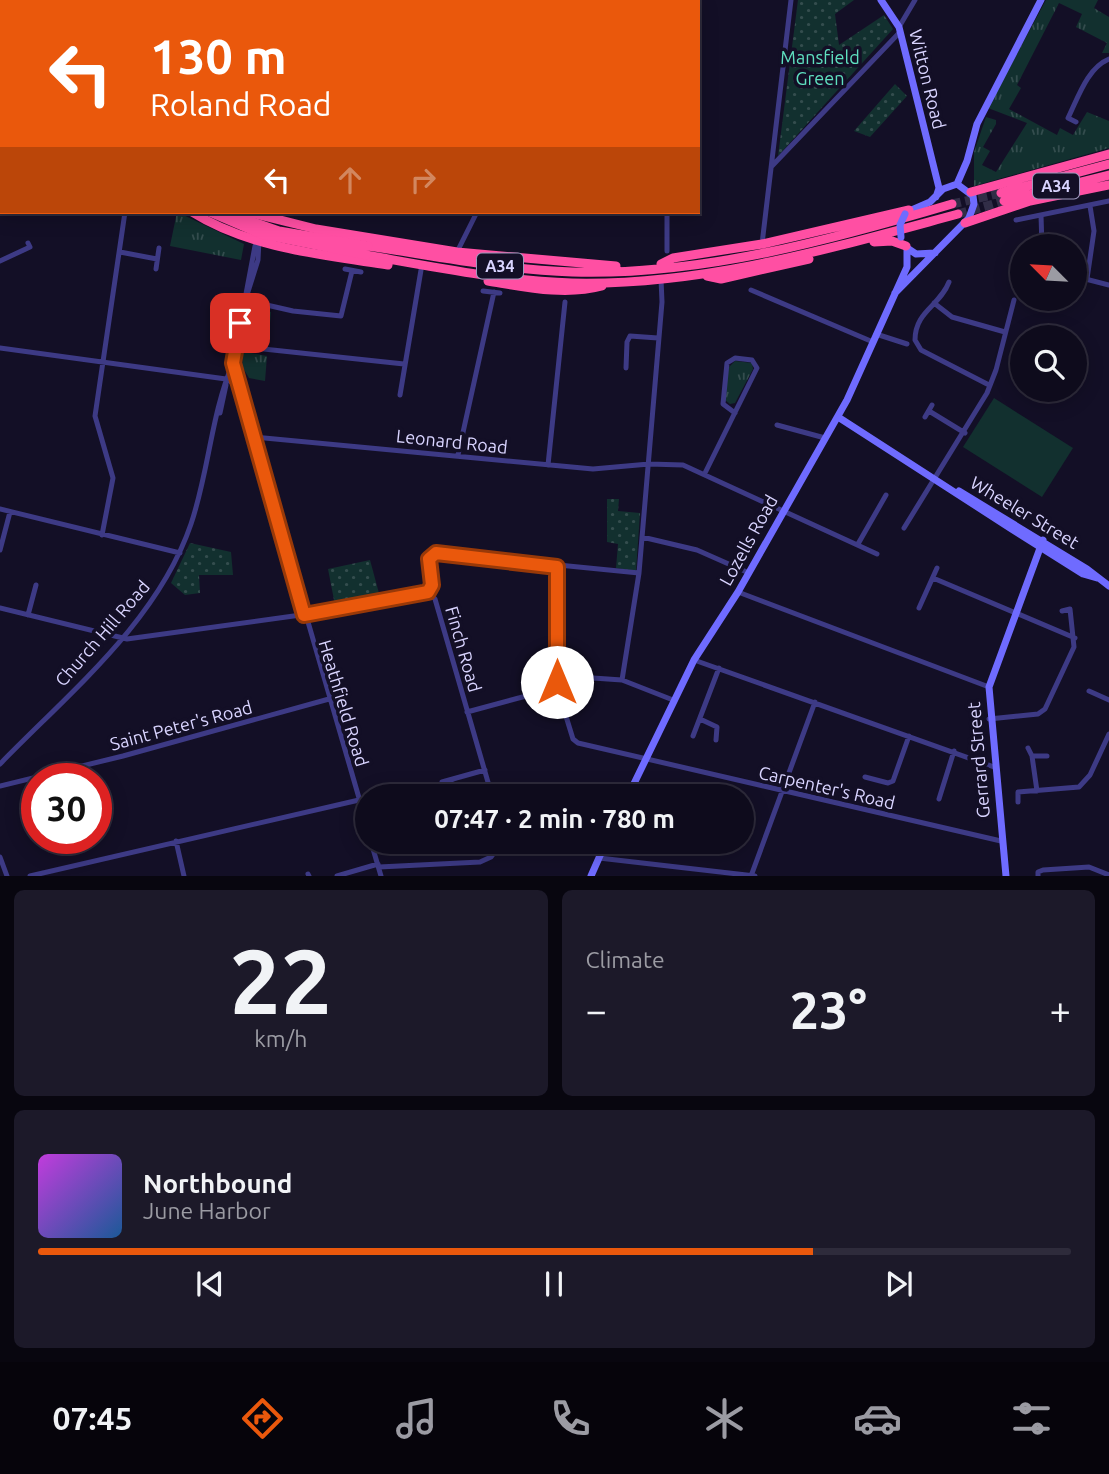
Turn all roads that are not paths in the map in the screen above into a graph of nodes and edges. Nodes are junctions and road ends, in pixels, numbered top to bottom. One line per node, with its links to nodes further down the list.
1 (790, 0): 11 (street)
2 (881, 0): 5 (main road, Witton Road)
3 (915, 0): 5 (street)
4 (1041, 0): 9 (main road)
5 (900, 29): 11 (street); 12 (main road, Witton Road)
6 (1109, 59): 7 (street)
7 (1076, 122)
8 (1109, 154): 16 (highway)
9 (967, 161): 14 (main road); 16 (main road)
10 (1109, 164): 13 (highway, A34)
11 (771, 167): 37 (street)
12 (934, 170): 14 (main road); 17 (main road, Witton Road)
13 (1109, 175)
14 (956, 184): 16 (main road); 17 (main road)
15 (1109, 185): 33 (highway)
16 (970, 191): 33 (main road)
17 (936, 197): 21 (main road)
18 (1109, 201): 20 (street)
19 (952, 204): 48 (highway, A34)
20 (1090, 206): 30 (street); 55 (street)
21 (907, 212): 37 (highway); 39 (main road, bridge)
22 (125, 214): 43 (street)
23 (197, 214): 35 (highway)
24 (215, 214): 41 (highway, A34, bridge)
25 (225, 214): 35 (highway)
26 (230, 214): 41 (highway, A34, bridge)
27 (476, 214): 44 (street)
28 (667, 214): 42 (street)
29 (958, 214): 53 (highway, A34)
30 (1041, 215): 32 (street); 34 (street)
31 (265, 217): 35 (street, Heathfield Road); 40 (highway); 44 (highway)
32 (1016, 220)
33 (965, 223): 45 (main road, Lozells Road)
34 (1042, 234)
35 (260, 238): 40 (highway); 64 (street, Heathfield Road)
36 (28, 243): 47 (street)
37 (762, 244): 48 (highway)
38 (159, 248): 46 (street)
39 (906, 248): 45 (main road); 53 (highway); 63 (main road, Lozells Road)
40 (294, 249): 50 (highway)
41 (367, 250): 51 (highway, A34); 56 (highway, A34)
42 (667, 251)
43 (120, 252): 46 (street); 74 (street)
44 (457, 252): 51 (highway)
45 (936, 253): 63 (main road, Lozells Road)
46 (157, 259): 49 (street)
47 (0, 261)
48 (653, 268): 51 (highway, A34)
49 (156, 269)
50 (421, 270): 56 (highway); 76 (street)
51 (635, 270)
52 (361, 272): 64 (street)
53 (701, 275): 54 (highway, A34)
54 (661, 279): 56 (highway, A34); 69 (street)
55 (1087, 279): 59 (street)
56 (617, 282)
57 (950, 282): 66 (street)
58 (764, 285): 62 (street)
59 (1109, 285)
60 (751, 290): 62 (street)
61 (483, 291): 91 (street)
62 (761, 293): 70 (street)
63 (891, 296): 70 (main road, Lozells Road)
64 (245, 300): 72 (street, Heathfield Road)
65 (565, 302): 93 (street)
66 (934, 303): 68 (street); 79 (street)
67 (1010, 312): 68 (street)
68 (1005, 332): 79 (street)
69 (658, 338): 77 (street); 92 (street)
70 (875, 338): 71 (street); 84 (main road, Lozells Road)
71 (906, 344)
72 (235, 346): 75 (street, Heathfield Road); 76 (street)
73 (0, 348): 74 (street)
74 (102, 363): 78 (street); 101 (street)
75 (233, 363): 78 (street, Church Hill Road); 80 (street, Heathfield Road)
76 (404, 364): 81 (street)
77 (626, 368)
78 (226, 379): 80 (street); 106 (street, Church Hill Road)
79 (989, 385): 87 (street)
80 (239, 386): 88 (street, Heathfield Road)
81 (400, 395)
82 (929, 411): 87 (street)
83 (735, 413): 83 (street); 94 (street)
84 (838, 417): 89 (main road, Lozells Road); 95 (main road, Wheeler Street)
85 (777, 425): 86 (street)
86 (792, 429): 89 (street); 90 (street)
87 (965, 433): 95 (street)
88 (253, 436): 91 (street, Leonard Road); 122 (street, Heathfield Road)
89 (825, 438): 98 (main road, Lozells Road)
90 (789, 439)
91 (458, 455): 93 (street, Leonard Road)
92 (649, 464): 93 (street, Leonard Road); 94 (street, Leonard Road); 102 (street)
93 (548, 465)
94 (705, 473): 98 (street, Leonard Road)
95 (934, 478): 100 (street); 104 (main road, Wheeler Street); 104 (main road, Wheeler Street)
96 (887, 495): 103 (street)
97 (0, 509): 99 (street)
98 (782, 510): 103 (street, Leonard Road); 111 (main road, Lozells Road)
99 (10, 512): 101 (street); 105 (street)
100 (914, 529)
101 (102, 535): 106 (street)
102 (642, 537): 110 (street); 111 (street)
103 (858, 544): 107 (street, Leonard Road)
104 (1042, 545): 114 (main road, Wheeler Street); 120 (main road, Gerrard Street)
105 (0, 550)
106 (180, 553): 123 (street, Church Hill Road)
107 (877, 554)
108 (557, 567): 110 (street); 115 (street); 128 (street)
109 (937, 568): 112 (street)
110 (639, 573): 127 (street)
111 (750, 573): 116 (main road, Lozells Road)
112 (933, 578): 118 (street); 120 (street)
113 (36, 585): 121 (street)
114 (1109, 586)
115 (428, 592): 122 (street, Finch Road); 135 (street, Finch Road)
116 (738, 592): 125 (main road, Lozells Road); 129 (street)
117 (0, 608): 121 (street)
118 (919, 608)
119 (1062, 611): 124 (street)
120 (1017, 614): 124 (street); 129 (main road, Gerrard Street)
121 (28, 615): 123 (street)
122 (304, 615): 123 (street, Finch Road); 131 (street, Heathfield Road)
123 (122, 638): 147 (street, Church Hill Road)
124 (1075, 638): 137 (street)
125 (694, 660): 126 (street); 132 (main road, Lozells Road)
126 (719, 668): 134 (street); 136 (street)
127 (622, 680): 128 (street); 132 (street)
128 (557, 687): 135 (street); 146 (street, Carpenter's Road)
129 (989, 687): 137 (main road, Gerrard Street)
130 (1090, 691): 133 (street)
131 (329, 699): 156 (street, Saint Peter's Road); 157 (street, Heathfield Road)
132 (673, 700): 146 (main road, Lozells Road)
133 (1109, 700)
134 (815, 702): 140 (street); 159 (street)
135 (467, 712): 149 (street, Finch Road)
136 (700, 719): 139 (street); 141 (street)
137 (989, 719): 148 (main road, Gerrard Street)
138 (1109, 734): 158 (street)
139 (693, 736)
140 (909, 736): 143 (street); 150 (street)
141 (716, 740)
142 (1028, 748): 144 (street)
143 (954, 751): 148 (street); 160 (street)
144 (1032, 756): 145 (street); 158 (street)
145 (1047, 756)
146 (646, 760): 155 (main road, Lozells Road); 159 (street, Carpenter's Road)
147 (0, 764)
148 (994, 767): 164 (main road, Gerrard Street)
149 (485, 770): 151 (street); 154 (street, Finch Road)
150 (865, 777)
151 (451, 780): 152 (street); 153 (street)
152 (442, 782)
153 (452, 784)
154 (489, 784)
155 (634, 784)
156 (0, 786)
157 (355, 787)
158 (1037, 790): 162 (street)
159 (782, 791): 164 (street, Carpenter's Road); 171 (street)
160 (939, 799)
161 (355, 801): 163 (street)
162 (1018, 802)
163 (176, 841): 174 (street); 175 (street)
164 (1002, 841): 179 (main road, Gerrard Street)
165 (374, 854): 170 (street)
166 (492, 854): 170 (street)
167 (600, 854): 169 (main road)
168 (0, 857): 173 (street)
169 (599, 858): 171 (street); 178 (main road)
170 (378, 866): 176 (street); 177 (street)
171 (752, 875)
172 (1109, 875): 180 (street)
173 (7, 876)
174 (30, 876)
175 (184, 876)
176 (337, 876)
177 (381, 876)
178 (591, 876)
179 (1006, 876)
180 (1038, 876)

